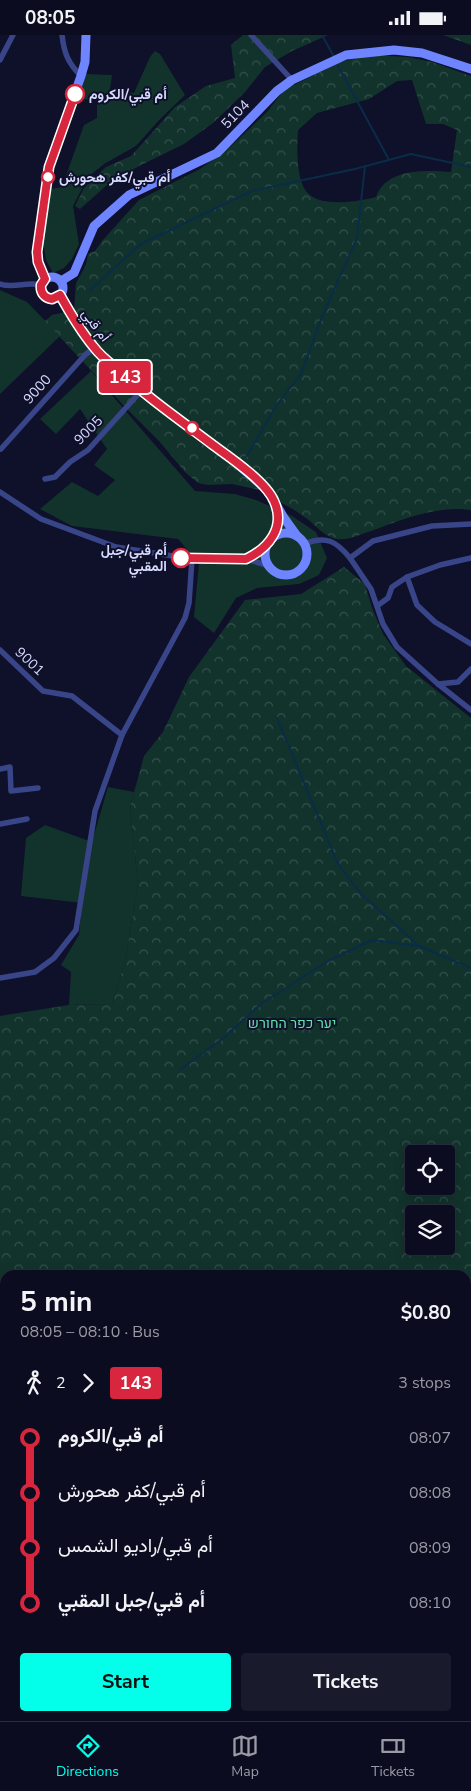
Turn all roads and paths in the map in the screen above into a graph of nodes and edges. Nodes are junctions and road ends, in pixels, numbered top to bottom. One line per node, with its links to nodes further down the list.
1 (14, 35): 5 (street)
2 (62, 35): 7 (street)
3 (86, 35): 7 (street)
4 (251, 35): 8 (street)
5 (0, 60)
6 (471, 69): 8 (street, 5104)
7 (81, 76): 10 (street)
8 (292, 80): 9 (street, 5104)
9 (61, 281): 10 (street); 12 (street)
10 (43, 282): 11 (street); 12 (street)
11 (0, 284)
12 (60, 295): 13 (street, أم قبي)
13 (94, 348): 14 (street, أم قبي); 15 (street, 9000)
14 (141, 391): 16 (street, 9005); 18 (street, أم قبي)
15 (1, 449)
16 (45, 479)
17 (0, 492): 24 (street)
18 (275, 502): 20 (street, أم قبي); 21 (street)
19 (471, 524): 23 (street)
20 (297, 536): 21 (street); 22 (street)
21 (270, 541): 25 (street); 27 (street)
22 (304, 544): 23 (street); 27 (street)
23 (350, 558): 29 (street)
24 (192, 559): 25 (street); 35 (street)
25 (246, 559): 27 (street)
26 (471, 559): 28 (street)
27 (273, 570)
28 (407, 577): 29 (street); 30 (street)
29 (377, 606): 33 (street)
30 (471, 644)
31 (0, 650): 35 (street, 9001)
32 (471, 669): 33 (street)
33 (438, 684): 34 (street)
34 (471, 710)
35 (122, 735): 40 (street)
36 (0, 769): 37 (street)
37 (38, 788)
38 (27, 819): 39 (street)
39 (0, 824)
40 (0, 978)

